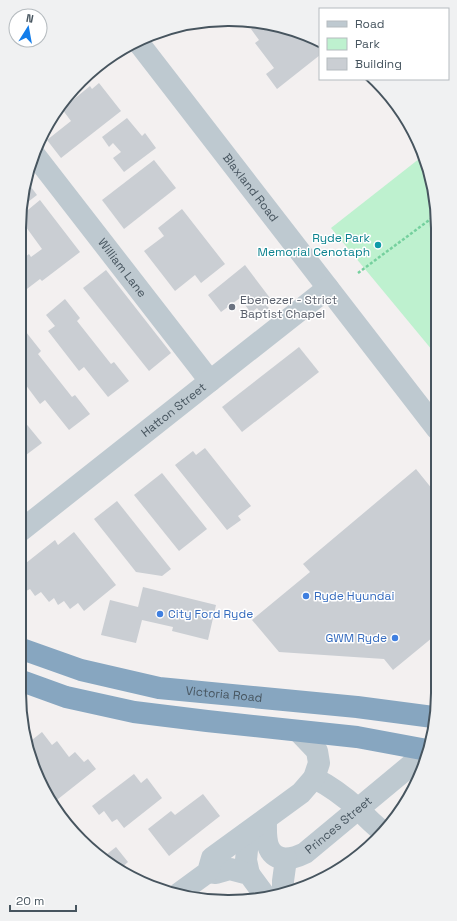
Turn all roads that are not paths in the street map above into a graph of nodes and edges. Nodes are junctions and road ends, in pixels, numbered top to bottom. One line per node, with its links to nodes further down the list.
1 (141, 46): 3 (street, Blaxland Road)
2 (38, 159): 4 (street, William Lane)
3 (328, 288): 4 (street, Hatton Street); 5 (street, Blaxland Road)
4 (210, 381): 6 (street, Hatton Street)
5 (431, 421)
6 (26, 526)
7 (26, 650): 9 (highway, Victoria Road)
8 (26, 683): 10 (highway)
9 (429, 717)
10 (298, 731): 11 (highway); 13 (street)
11 (423, 749)
12 (421, 755): 14 (street, Princes Street)
13 (314, 778): 14 (street); 15 (street)
14 (358, 809): 16 (street); 18 (street, Princes Street)
15 (266, 819): 17 (street); 18 (street)
16 (379, 828)
17 (247, 833): 19 (street); 20 (street)
18 (286, 859): 21 (street)
19 (208, 872): 20 (street); 22 (street)
20 (249, 874): 23 (street)
21 (283, 887)
22 (184, 890)
23 (262, 892)

